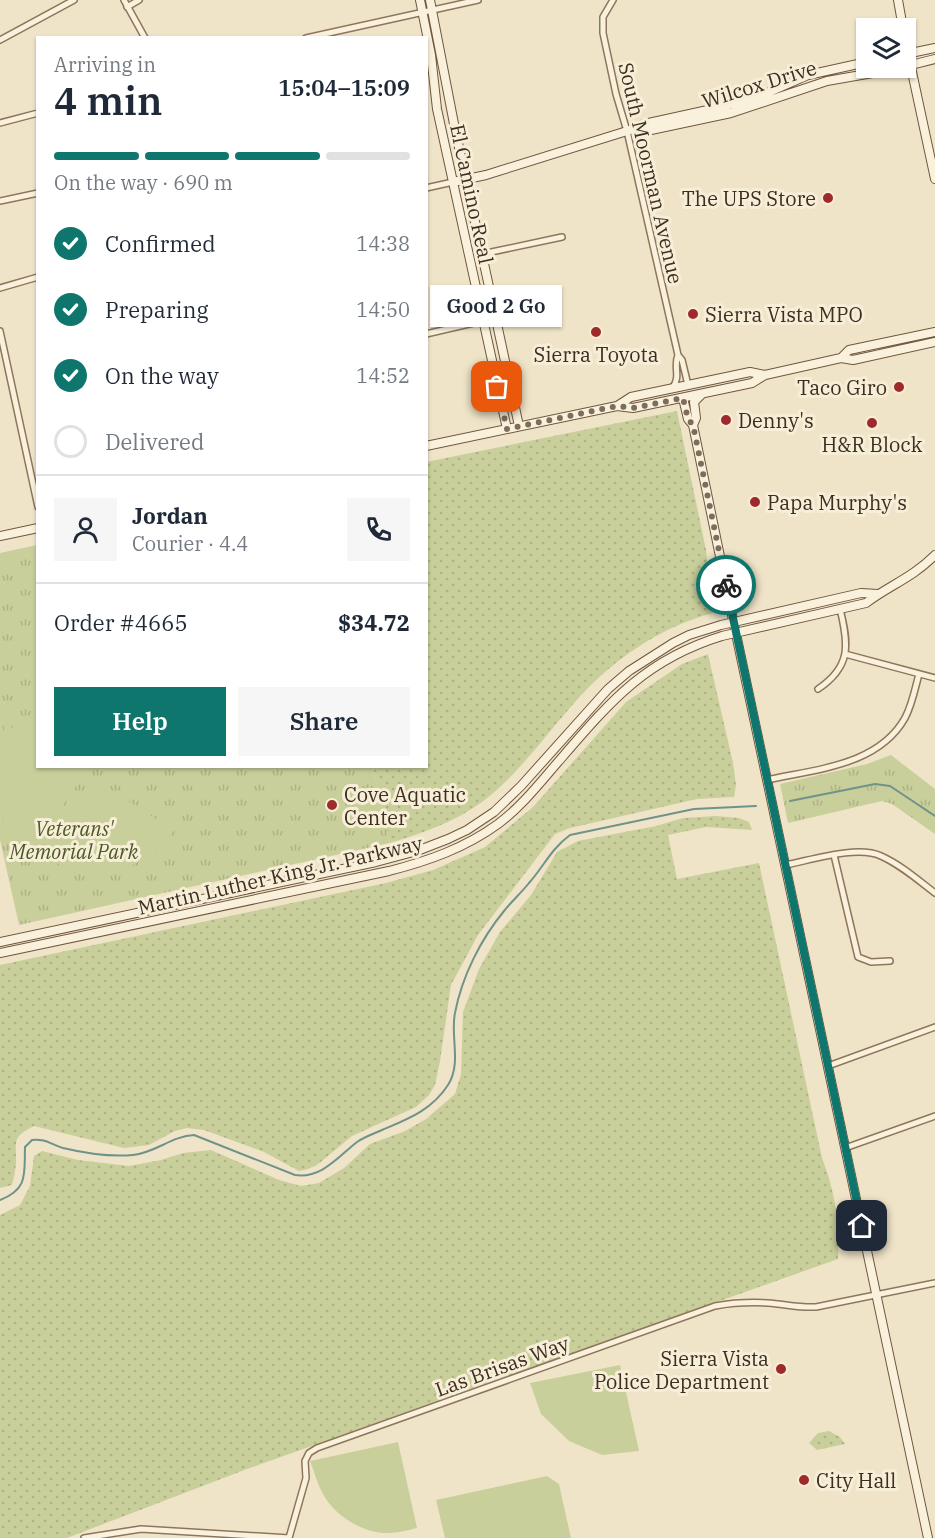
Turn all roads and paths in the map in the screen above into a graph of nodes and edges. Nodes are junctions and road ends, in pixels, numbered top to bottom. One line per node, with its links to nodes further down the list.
1 (74, 0): 16 (street)
2 (124, 0): 9 (street)
3 (139, 0): 9 (street)
4 (420, 0): 11 (street, El Camino Real)
5 (430, 0): 10 (street, El Camino Real)
6 (478, 0): 10 (street)
7 (613, 0): 27 (street, South Moorman Avenue)
8 (898, 0): 12 (street)
9 (127, 7): 13 (street)
10 (432, 10): 11 (street); 28 (street, El Camino Real)
11 (422, 12): 14 (street); 15 (street, El Camino Real)
12 (901, 18)
13 (144, 36)
14 (315, 36)
15 (427, 36)
16 (0, 40)
17 (428, 41): 30 (street, El Camino Real)
18 (935, 48): 19 (street)
19 (916, 52)
20 (935, 60): 22 (street)
21 (856, 64): 27 (street, Wilcox Drive)
22 (916, 64)
23 (856, 76): 27 (street, Wilcox Drive)
24 (911, 78): 29 (street)
25 (36, 113): 26 (street)
26 (0, 123)
27 (627, 131): 28 (street, Wilcox Drive); 44 (street, South Moorman Avenue)
28 (466, 179): 30 (street, Wilcox Drive); 35 (street, El Camino Real)
29 (935, 179)
30 (453, 182): 31 (street, Wilcox Drive); 39 (street, El Camino Real)
31 (428, 188)
32 (36, 193): 33 (street)
33 (0, 201)
34 (562, 237): 35 (street)
35 (482, 254): 38 (street, El Camino Real)
36 (36, 278): 37 (street)
37 (0, 288)
38 (495, 318): 39 (street); 53 (street, El Camino Real)
39 (482, 322): 42 (street); 54 (street, El Camino Real)
40 (0, 331): 56 (street)
41 (935, 332): 45 (street)
42 (428, 334)
43 (935, 342): 45 (street)
44 (678, 355): 47 (street, South Moorman Avenue); 48 (street, South Moorman Avenue)
45 (841, 358): 46 (street)
46 (765, 375): 47 (street); 49 (street)
47 (688, 385): 48 (street)
48 (672, 389): 51 (street)
49 (703, 394): 50 (street); 52 (street)
50 (683, 398): 51 (street); 52 (street)
51 (617, 406): 53 (street)
52 (693, 425): 62 (street)
53 (519, 426): 54 (street)
54 (507, 429): 55 (street)
55 (428, 446)
56 (36, 498)
57 (36, 528): 58 (street)
58 (0, 536)
59 (935, 555): 60 (street)
60 (878, 594): 61 (street, Martin Luther King Jr. Parkway); 62 (street, Martin Luther King Jr. Parkway)
61 (840, 609): 62 (street, Martin Luther King Jr. Parkway); 63 (street)
62 (735, 628): 67 (street); 71 (street, Martin Luther King Jr. Parkway); 72 (street, Martin Luther King Jr. Parkway)
63 (845, 654): 64 (street); 66 (street)
64 (920, 674): 65 (street); 67 (street)
65 (935, 678)
66 (818, 689)
67 (767, 780): 69 (street)
68 (834, 855): 69 (street); 70 (street); 73 (street)
69 (785, 865): 75 (street)
70 (935, 893)
71 (0, 942)
72 (0, 953)
73 (890, 961)
74 (935, 1027): 75 (street)
75 (828, 1066): 77 (street)
76 (935, 1116): 77 (street)
77 (845, 1148): 79 (street)
78 (935, 1283): 79 (street, Las Brisas Way)
79 (876, 1295): 81 (street, Las Brisas Way); 82 (street)
80 (84, 1538): 81 (street)
81 (289, 1538)
82 (928, 1538)

